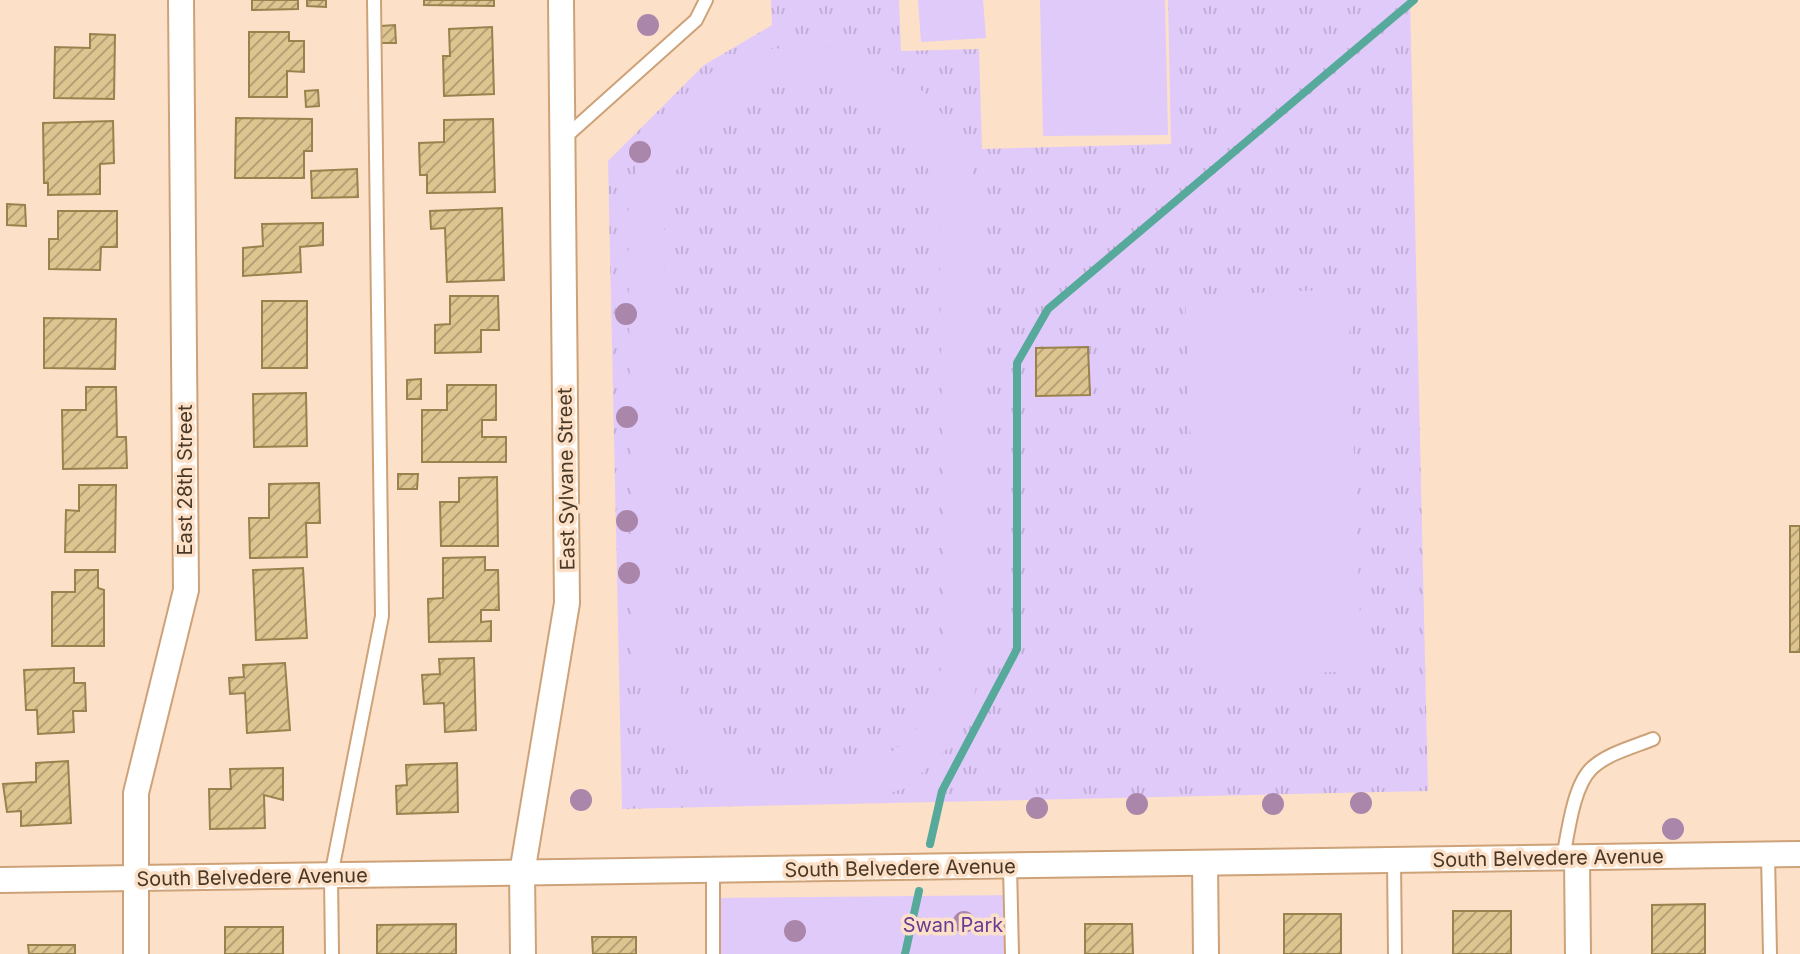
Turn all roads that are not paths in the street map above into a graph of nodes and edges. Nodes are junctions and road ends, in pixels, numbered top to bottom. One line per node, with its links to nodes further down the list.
1 (181, 0): 16 (street, East 28th Street)
2 (374, 0): 15 (lane)
3 (561, 0): 5 (street, East Sylvane Street)
4 (706, 0): 5 (lane)
5 (562, 140): 14 (street, East Sylvane Street)
6 (1653, 739): 9 (lane)
7 (1800, 854): 8 (street, South Belvedere Avenue)
8 (1768, 855): 9 (street, South Belvedere Avenue); 26 (lane)
9 (1570, 858): 10 (street, South Belvedere Avenue); 25 (street)
10 (1394, 860): 11 (street, South Belvedere Avenue); 24 (lane)
11 (1205, 863): 12 (street, South Belvedere Avenue); 23 (street)
12 (1010, 866): 13 (street, South Belvedere Avenue); 22 (lane)
13 (713, 871): 14 (street, South Belvedere Avenue); 21 (lane)
14 (522, 873): 15 (street, South Belvedere Avenue); 20 (street, East Sylvane Street)
15 (331, 876): 16 (street, South Belvedere Avenue); 19 (lane)
16 (135, 878): 17 (street, South Belvedere Avenue); 18 (street, East 28th Street)
17 (0, 880)
18 (136, 954)
19 (332, 954)
20 (523, 954)
21 (713, 954)
22 (1012, 954)
23 (1206, 954)
24 (1395, 954)
25 (1578, 954)
26 (1770, 954)

